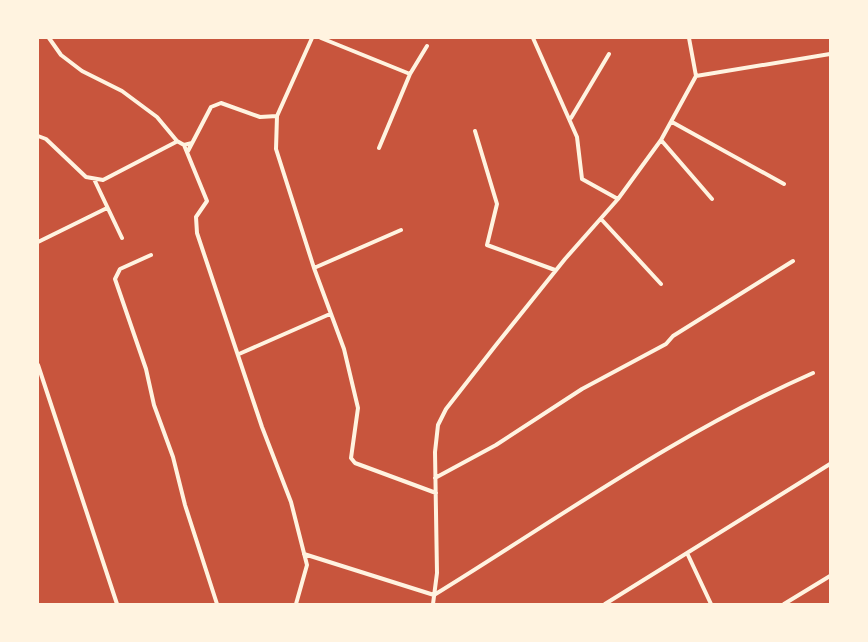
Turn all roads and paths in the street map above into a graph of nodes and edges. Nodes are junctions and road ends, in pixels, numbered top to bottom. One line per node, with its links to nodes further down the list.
1 (48, 38): 17 (street)
2 (312, 38): 11 (street)
3 (321, 38): 9 (street)
4 (533, 38): 12 (street)
5 (689, 38): 10 (street)
6 (427, 46): 9 (street)
7 (609, 54): 12 (street)
8 (831, 54): 10 (street)
9 (410, 74): 20 (street)
10 (696, 76): 13 (street)
11 (277, 116): 18 (street); 33 (street)
12 (570, 119): 24 (street)
13 (672, 123): 16 (street); 23 (street)
14 (475, 131): 34 (street)
15 (38, 136): 22 (street)
16 (661, 140): 24 (street); 25 (street)
17 (177, 141): 19 (street); 22 (street)
18 (192, 143): 19 (street); 21 (street)
19 (184, 145): 21 (street)
20 (379, 148)
21 (187, 152): 37 (street)
22 (94, 179): 26 (street)
23 (784, 184)
24 (618, 199): 27 (street)
25 (712, 199)
26 (107, 208): 29 (street); 30 (street)
27 (601, 219): 34 (street); 35 (street)
28 (401, 230): 33 (street)
29 (122, 238)
30 (38, 242)
31 (151, 255): 48 (street)
32 (793, 261): 41 (street)
33 (314, 268): 36 (street)
34 (555, 270): 41 (street)
35 (661, 284)
36 (330, 314): 37 (street); 42 (street)
37 (239, 354): 43 (street)
38 (38, 365): 47 (street)
39 (813, 373): 46 (street)
40 (831, 464): 44 (street)
41 (435, 478): 42 (street)
42 (436, 493): 46 (street)
43 (304, 554): 46 (street); 49 (street)
44 (688, 555): 51 (street); 52 (street)
45 (831, 576): 53 (street)
46 (434, 595): 50 (street)
47 (117, 604)
48 (217, 604)
49 (296, 604)
50 (433, 604)
51 (605, 604)
52 (711, 604)
53 (784, 604)

